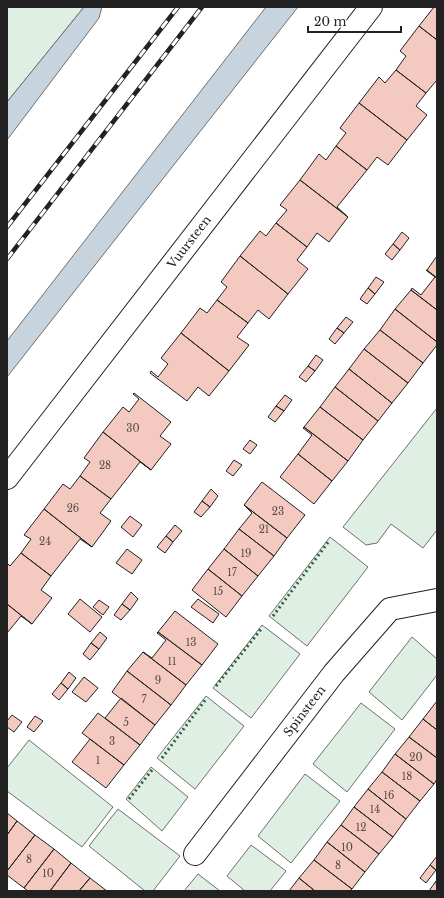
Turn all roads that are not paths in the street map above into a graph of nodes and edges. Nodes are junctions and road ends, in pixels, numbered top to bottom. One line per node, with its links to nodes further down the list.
1 (371, 7): 2 (street, Vuursteen)
2 (7, 478)
3 (437, 600): 4 (street, Spinsteen)
4 (194, 854)

